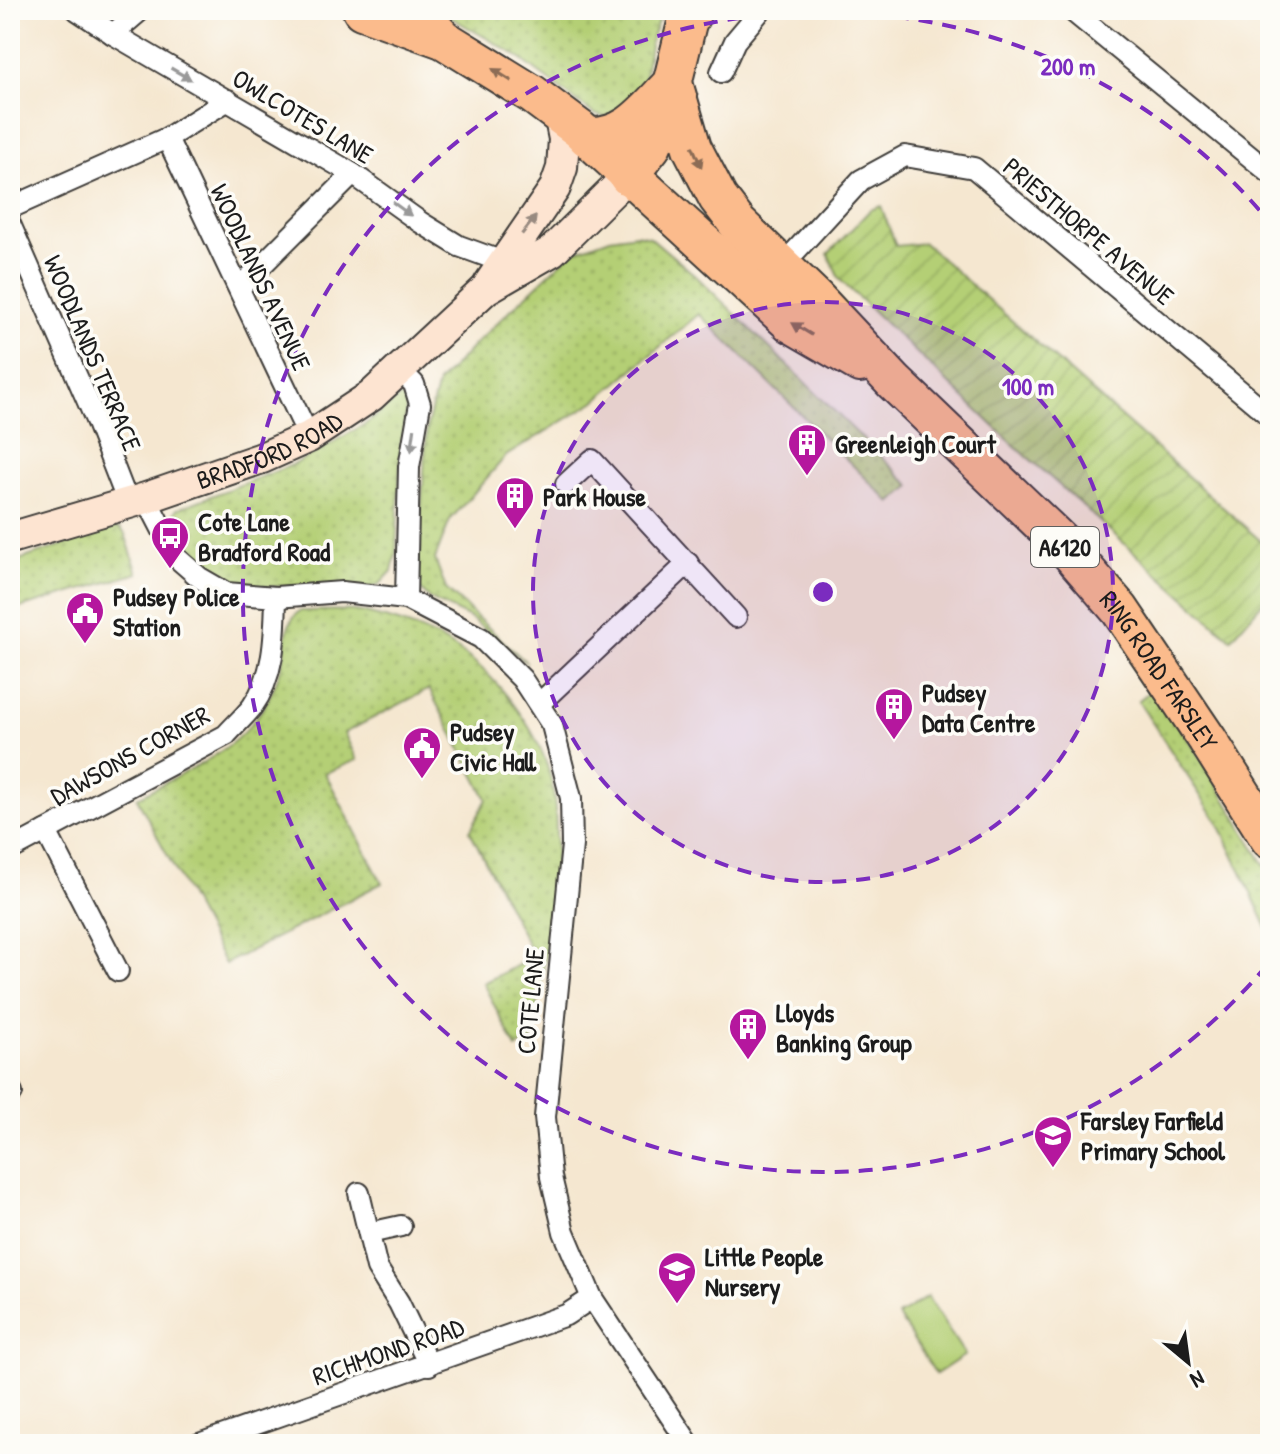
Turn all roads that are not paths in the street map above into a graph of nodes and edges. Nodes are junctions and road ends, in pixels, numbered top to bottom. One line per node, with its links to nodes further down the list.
1 (77, 10): 8 (street, OWLCOTES LANE)
2 (141, 10): 8 (street)
3 (362, 10): 9 (highway)
4 (416, 10): 9 (highway)
5 (693, 10): 11 (highway)
6 (761, 10): 10 (street)
7 (1071, 10): 15 (street)
8 (113, 34): 12 (street, OWLCOTES LANE, one-way to 12)
9 (443, 39): 13 (highway, one-way to 9)
10 (721, 72)
11 (673, 83): 13 (highway); 17 (highway); 21 (highway, A6120, one-way to 21)
12 (228, 100): 14 (street); 16 (street, OWLCOTES LANE)
13 (573, 125): 17 (highway); 20 (main road, BRADFORD ROAD, one-way to 13)
14 (167, 138): 18 (street); 22 (street, WOODLANDS AVENUE)
15 (1270, 173)
16 (353, 174): 20 (street, OWLCOTES LANE, one-way to 20); 22 (street)
17 (628, 176): 21 (highway, A6120); 23 (main road, BRADFORD ROAD)
18 (10, 208)
19 (10, 224): 28 (street, WOODLANDS TERRACE)
20 (503, 262): 23 (main road, BRADFORD ROAD)
21 (769, 279): 25 (street, PRIESTHORPE AVENUE); 36 (highway, RING ROAD FARSLEY / A6120)
22 (239, 288): 26 (street, WOODLANDS AVENUE)
23 (486, 289): 24 (main road, BRADFORD ROAD)
24 (400, 370): 26 (main road, BRADFORD ROAD); 32 (street, one-way to 32)
25 (1270, 416)
26 (309, 437): 28 (main road, BRADFORD ROAD)
27 (566, 484): 30 (street)
28 (137, 501): 29 (main road, BRADFORD ROAD); 31 (street, COTE LANE)
29 (10, 538)
30 (688, 563): 33 (street); 34 (street)
31 (276, 597): 32 (street, COTE LANE); 35 (street, DAWSONS CORNER)
32 (406, 599): 34 (street, COTE LANE)
33 (736, 617)
34 (540, 703): 42 (street, COTE LANE)
35 (46, 831): 37 (street, DAWSONS CORNER); 38 (street)
36 (1270, 839)
37 (10, 850)
38 (118, 971)
39 (359, 1193): 41 (street)
40 (401, 1226): 41 (street)
41 (369, 1233): 43 (street)
42 (592, 1298): 43 (street, RICHMOND ROAD); 45 (street, COTE LANE)
43 (429, 1365): 44 (street, RICHMOND ROAD)
44 (199, 1444)
45 (689, 1444)

